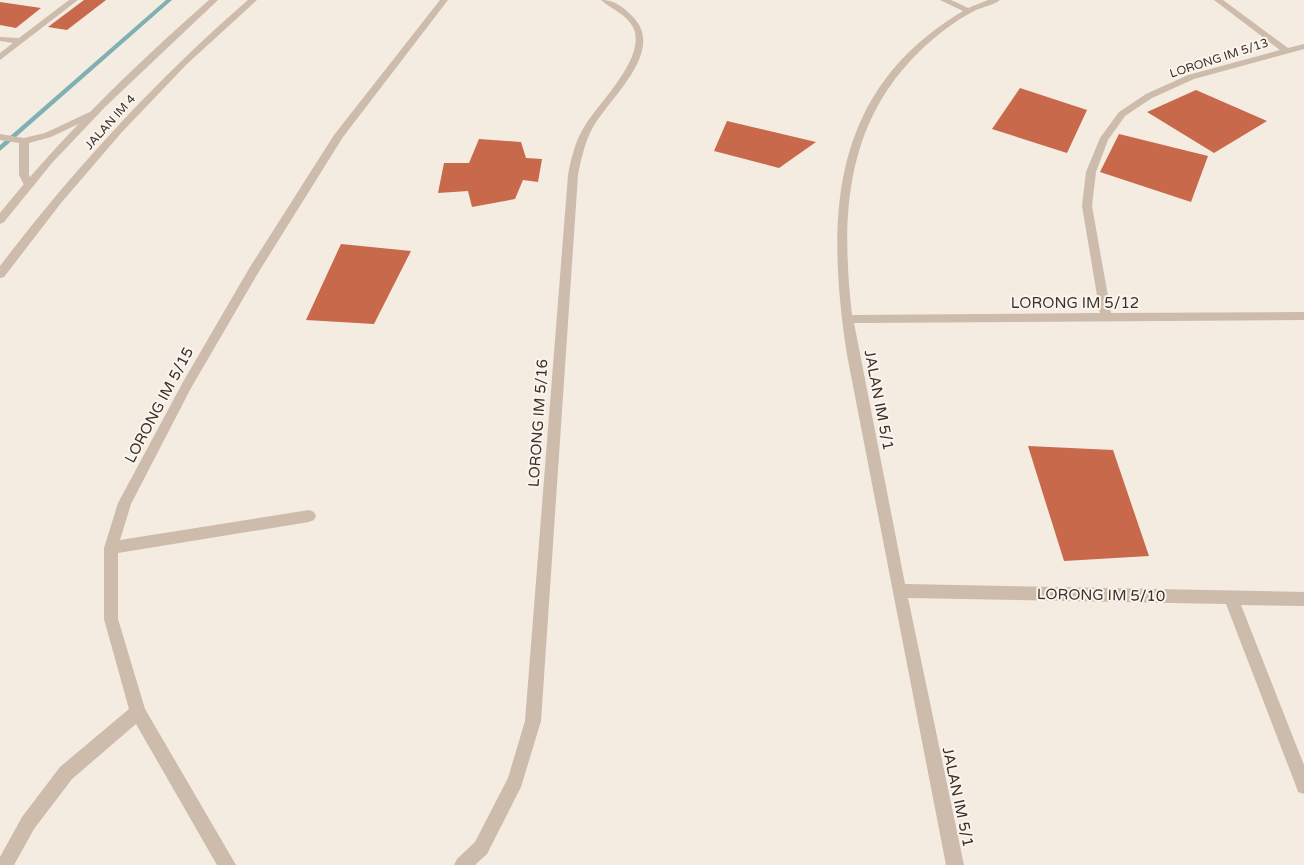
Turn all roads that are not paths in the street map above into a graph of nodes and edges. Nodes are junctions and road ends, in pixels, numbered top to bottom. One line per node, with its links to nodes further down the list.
1 (74, 0): 11 (street)
2 (214, 0): 15 (street, JALAN IM 4)
3 (253, 0): 20 (street, JALAN IM 4)
4 (444, 0): 25 (street, LORONG IM 5/15)
5 (605, 0): 33 (street, LORONG IM 5/16)
6 (944, 0): 9 (street)
7 (996, 0): 9 (street, JALAN IM 5/1)
8 (1218, 0): 13 (street)
9 (969, 11): 23 (street, JALAN IM 5/1)
10 (0, 39): 11 (street)
11 (21, 41): 14 (street)
12 (1304, 46): 13 (street, LORONG IM 5/13)
13 (1285, 50): 22 (street, LORONG IM 5/13)
14 (0, 57)
15 (92, 114): 17 (street); 18 (street, JALAN IM 4)
16 (0, 137): 17 (street)
17 (21, 141): 18 (street)
18 (28, 184): 19 (street, JALAN IM 4)
19 (0, 220)
20 (0, 274)
21 (1304, 316): 22 (street, LORONG IM 5/12)
22 (1106, 318): 23 (street, LORONG IM 5/12)
23 (847, 319): 26 (street, JALAN IM 5/1)
24 (309, 516): 25 (street)
25 (111, 548): 29 (street, LORONG IM 5/15)
26 (898, 591): 27 (street, LORONG IM 5/10); 34 (street, JALAN IM 5/1)
27 (1231, 598): 28 (street, LORONG IM 5/10); 30 (street)
28 (1304, 599)
29 (138, 712): 31 (street); 32 (street, LORONG IM 5/15)
30 (1304, 786)
31 (5, 865)
32 (227, 865)
33 (464, 865)
34 (955, 865)

